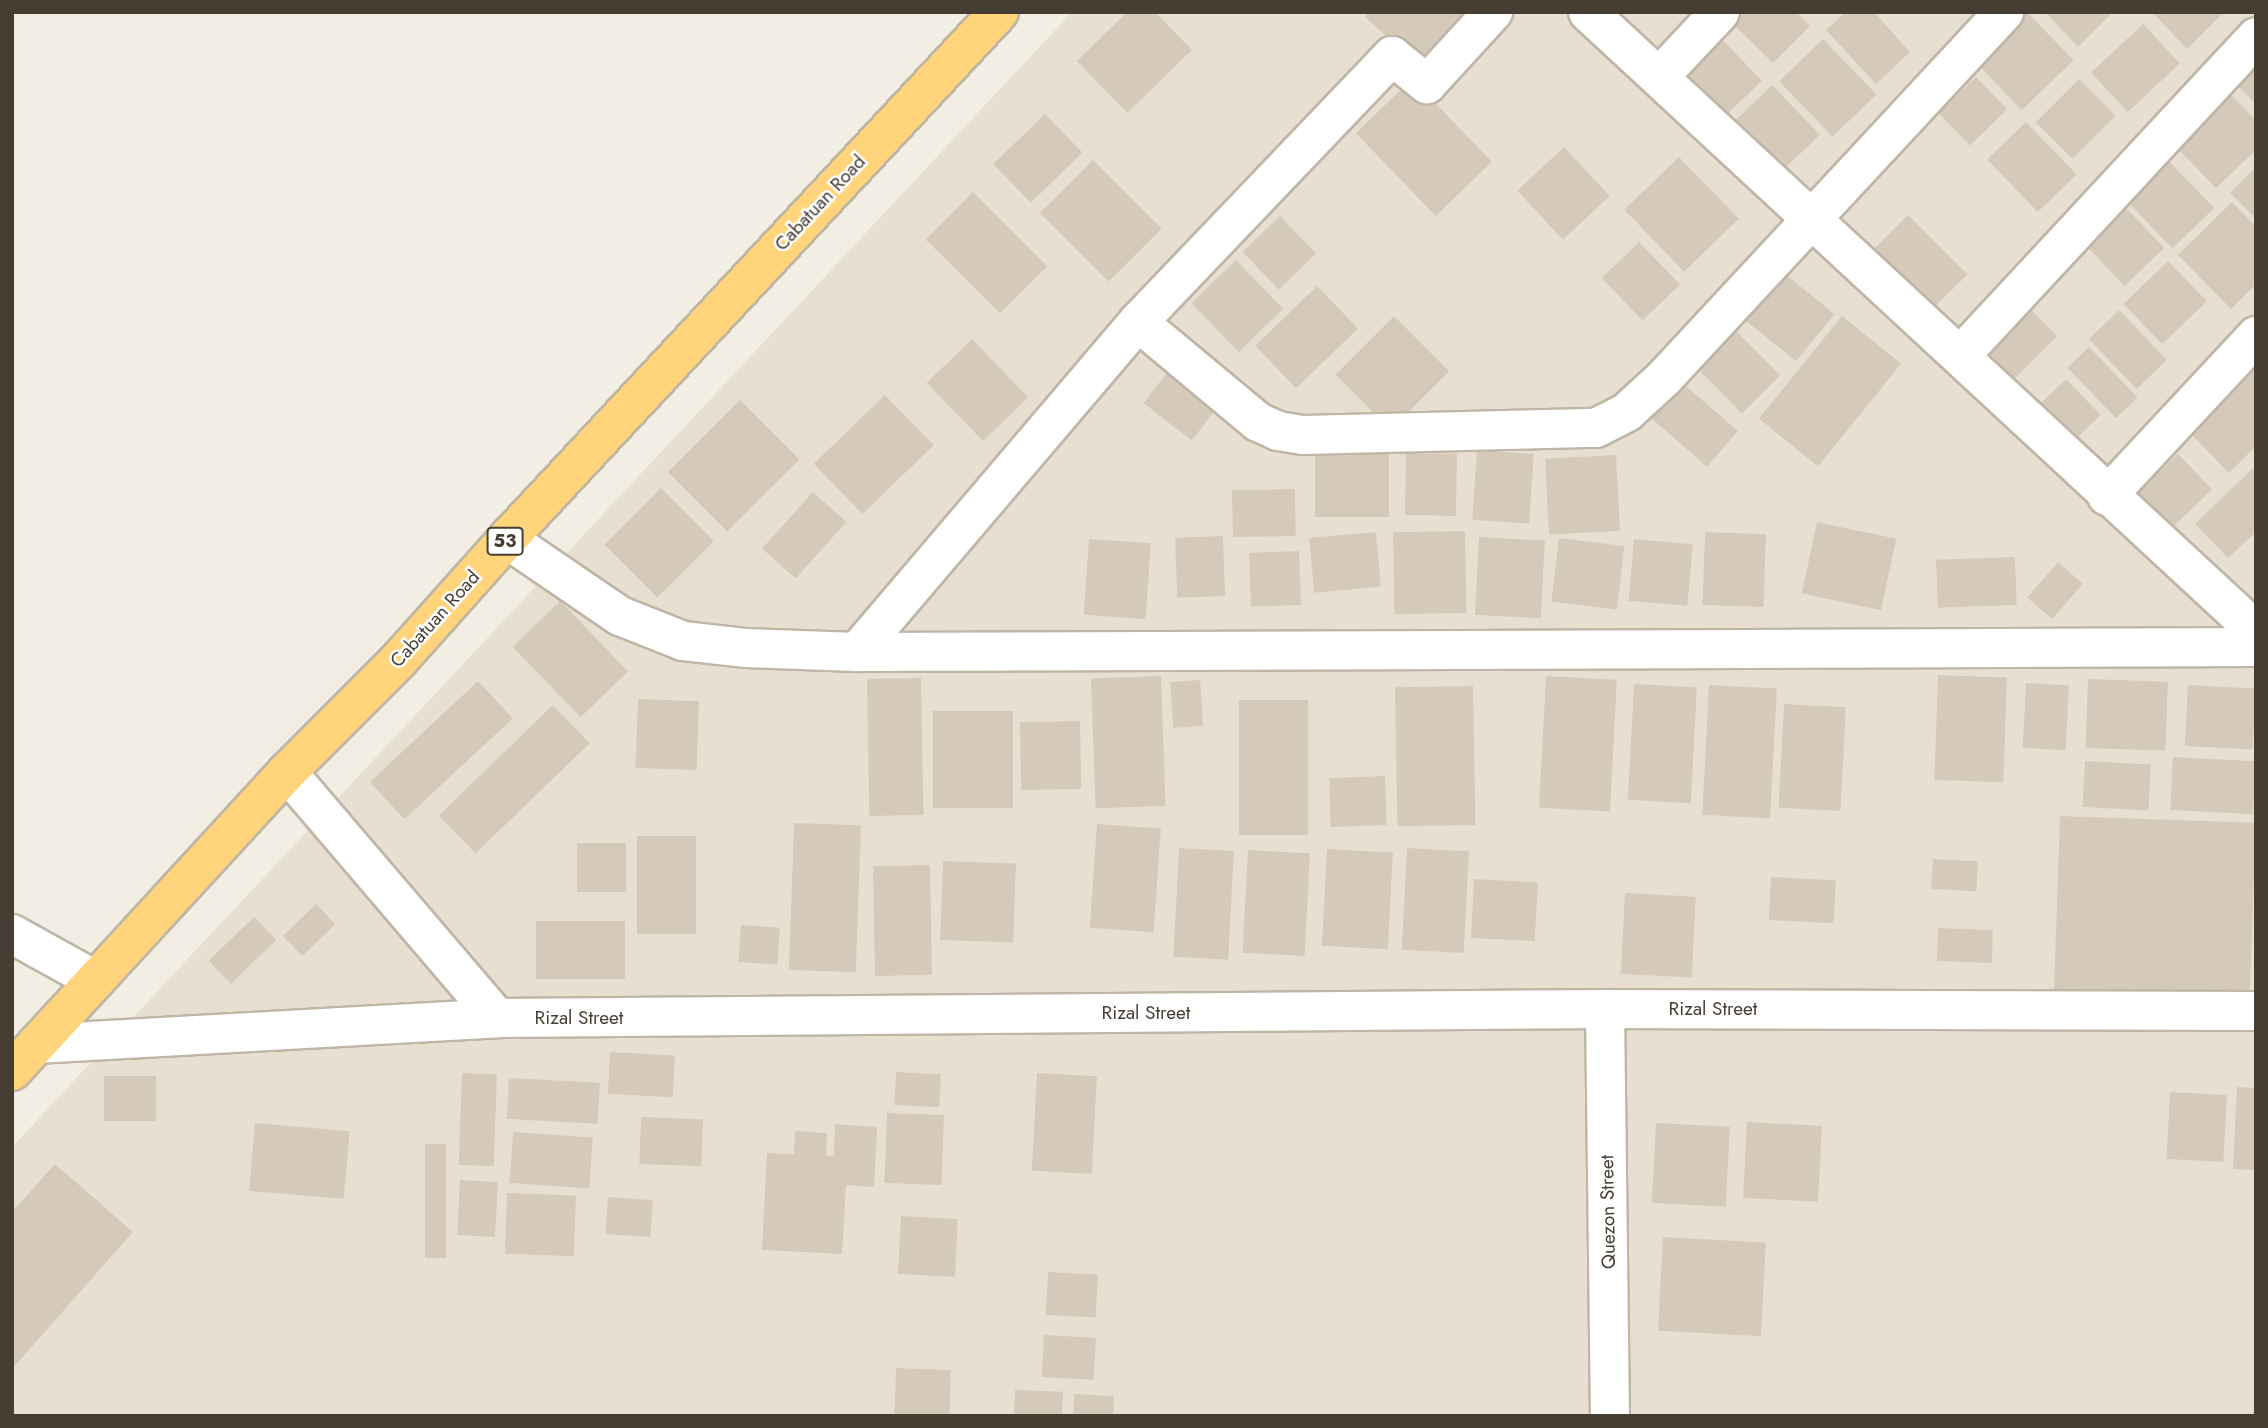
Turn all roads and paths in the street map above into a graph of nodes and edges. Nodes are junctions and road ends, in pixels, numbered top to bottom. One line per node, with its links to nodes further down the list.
1 (999, 12): 13 (highway, Cabatuan Road / 53)
2 (1493, 12): 9 (street)
3 (1587, 12): 7 (street)
4 (1720, 12): 7 (street)
5 (2004, 12): 8 (street)
6 (2256, 37): 11 (street)
7 (1659, 76): 8 (street)
8 (1811, 220): 9 (street); 11 (street)
9 (1138, 322): 15 (street)
10 (2256, 336): 12 (street)
11 (1959, 356): 12 (street)
12 (2107, 496): 14 (street)
13 (507, 539): 15 (street); 16 (highway, Cabatuan Road / 53)
14 (2250, 636): 15 (street)
15 (857, 652)
16 (287, 772): 18 (highway, Cabatuan Road / 53); 21 (street)
17 (12, 934): 18 (street)
18 (95, 980): 22 (highway, Cabatuan Road / 53)
19 (1605, 1009): 20 (street, Rizal Street); 21 (street, Rizal Street); 23 (street, Quezon Street)
20 (2256, 1011)
21 (497, 1018): 22 (street, Rizal Street)
22 (25, 1057)
23 (1611, 1416)

